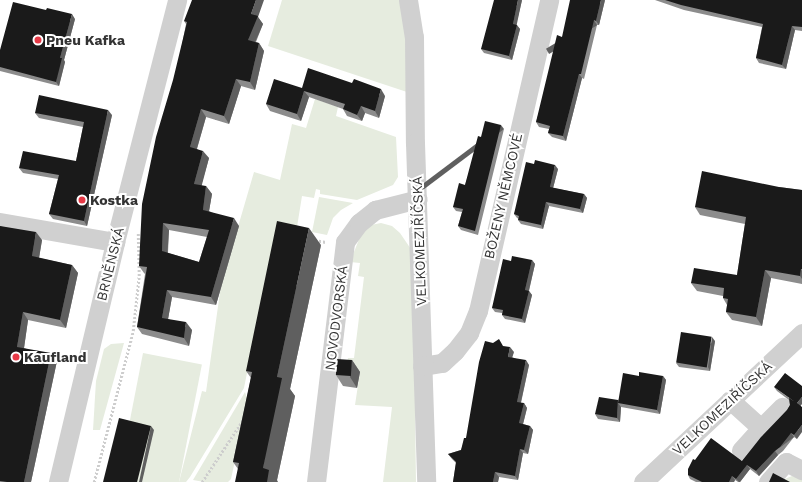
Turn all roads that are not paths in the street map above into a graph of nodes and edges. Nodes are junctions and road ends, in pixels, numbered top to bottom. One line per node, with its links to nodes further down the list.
1 (177, 0): 6 (street, BRNĚNSKÁ)
2 (408, 0): 4 (street, VELKOMEZIŘÍČSKÁ)
3 (549, 0): 8 (street, BOŽENY NĚMCOVÉ)
4 (418, 199): 8 (street, VELKOMEZIŘÍČSKÁ); 15 (street, NOVODVORSKÁ)
5 (0, 222): 6 (street)
6 (115, 242): 14 (street, BRNĚNSKÁ)
7 (802, 333): 9 (street, VELKOMEZIŘÍČSKÁ)
8 (422, 366): 16 (street, VELKOMEZIŘÍČSKÁ)
9 (730, 400): 11 (street); 17 (street, VELKOMEZIŘÍČSKÁ)
10 (782, 407): 11 (street)
11 (761, 428): 12 (street)
12 (741, 450)
13 (802, 470): 18 (street)
14 (58, 482)
15 (316, 482)
16 (426, 482)
17 (643, 482)
18 (768, 482)

